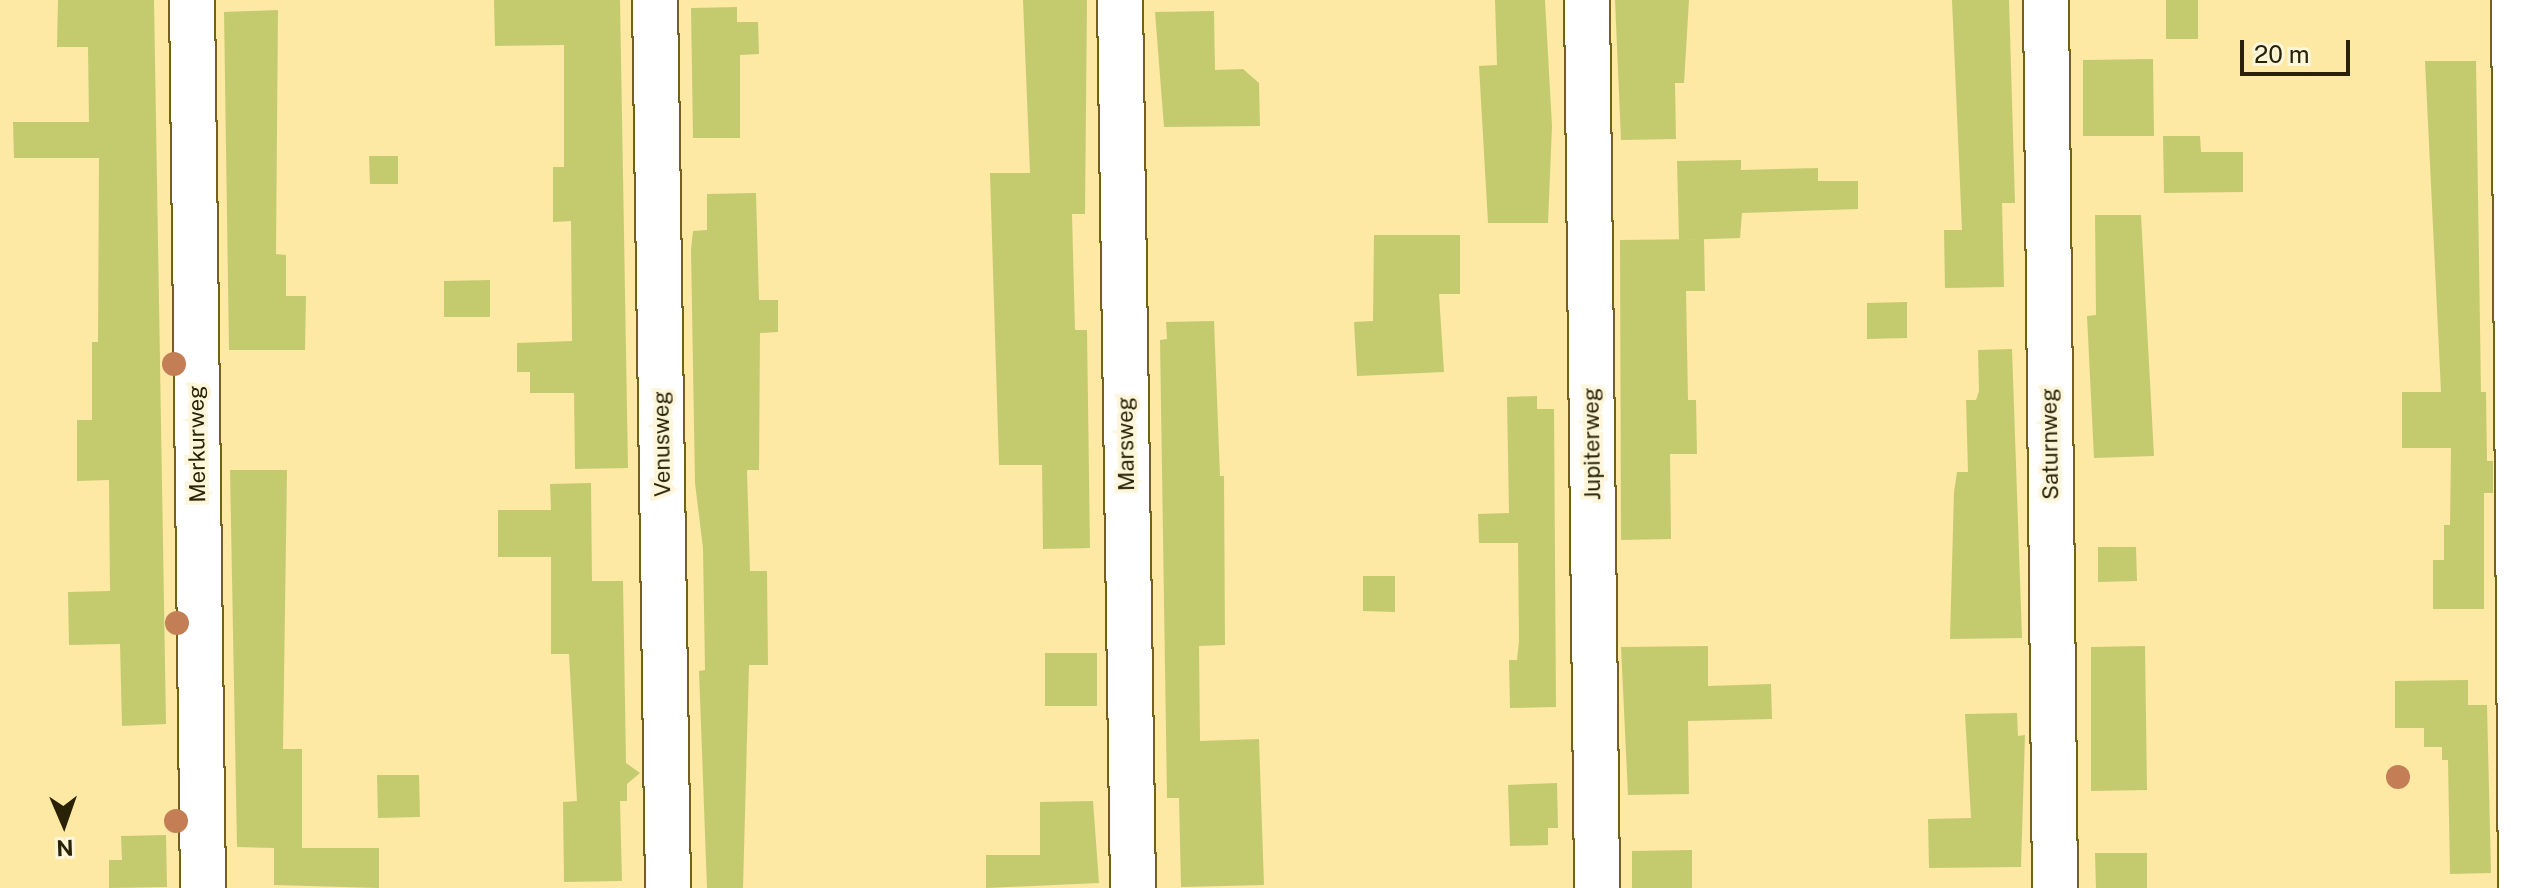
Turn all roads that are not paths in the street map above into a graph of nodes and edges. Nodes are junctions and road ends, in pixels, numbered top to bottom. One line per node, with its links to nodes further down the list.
1 (192, 0): 7 (street, Merkurweg)
2 (655, 0): 8 (street, Venusweg)
3 (1120, 0): 9 (street, Marsweg)
4 (1587, 0): 10 (street, Jupiterweg)
5 (2046, 0): 11 (street, Saturnweg)
6 (2514, 0): 12 (street)
7 (203, 888)
8 (668, 888)
9 (1133, 888)
10 (1597, 888)
11 (2055, 888)
12 (2521, 888)

